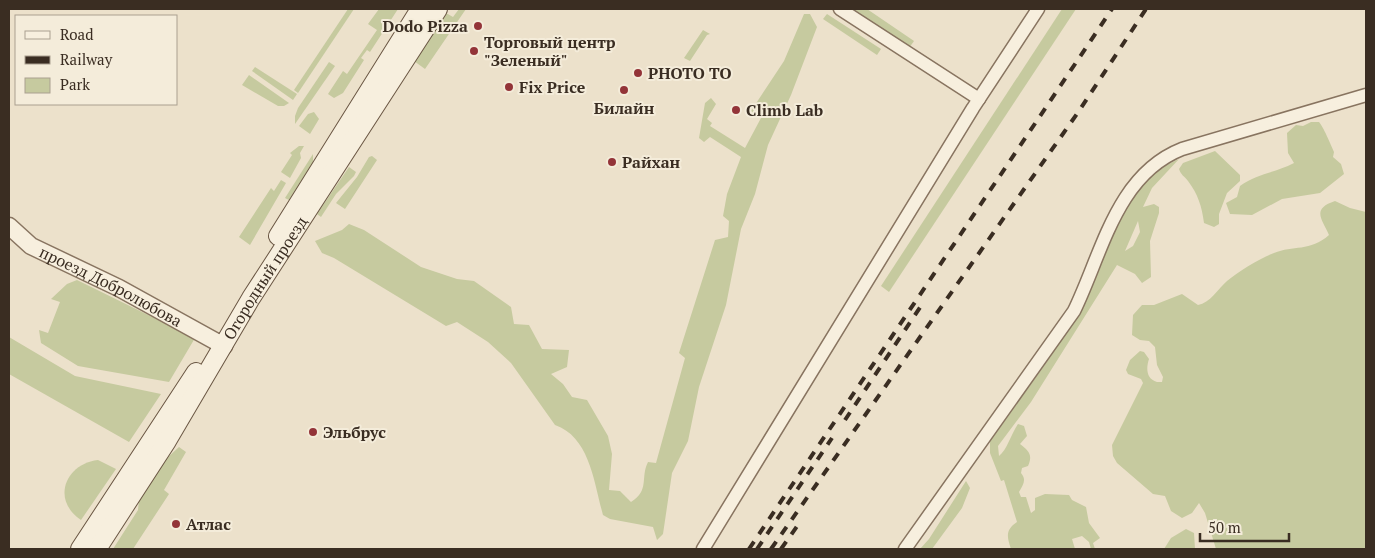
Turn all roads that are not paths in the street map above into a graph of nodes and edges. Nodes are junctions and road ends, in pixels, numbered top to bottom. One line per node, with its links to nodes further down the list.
1 (420, 9): 8 (main road, Огородный проезд)
2 (438, 9): 8 (main road, Огородный проезд)
3 (840, 9): 6 (street)
4 (1038, 9): 6 (street)
5 (1366, 95): 12 (street)
6 (979, 98): 11 (street)
7 (9, 226): 8 (street, проезд Добролюбова)
8 (220, 343): 9 (main road, Огородный проезд); 10 (main road, Огородный проезд)
9 (80, 549)
10 (97, 549)
11 (703, 549)
12 (905, 549)

